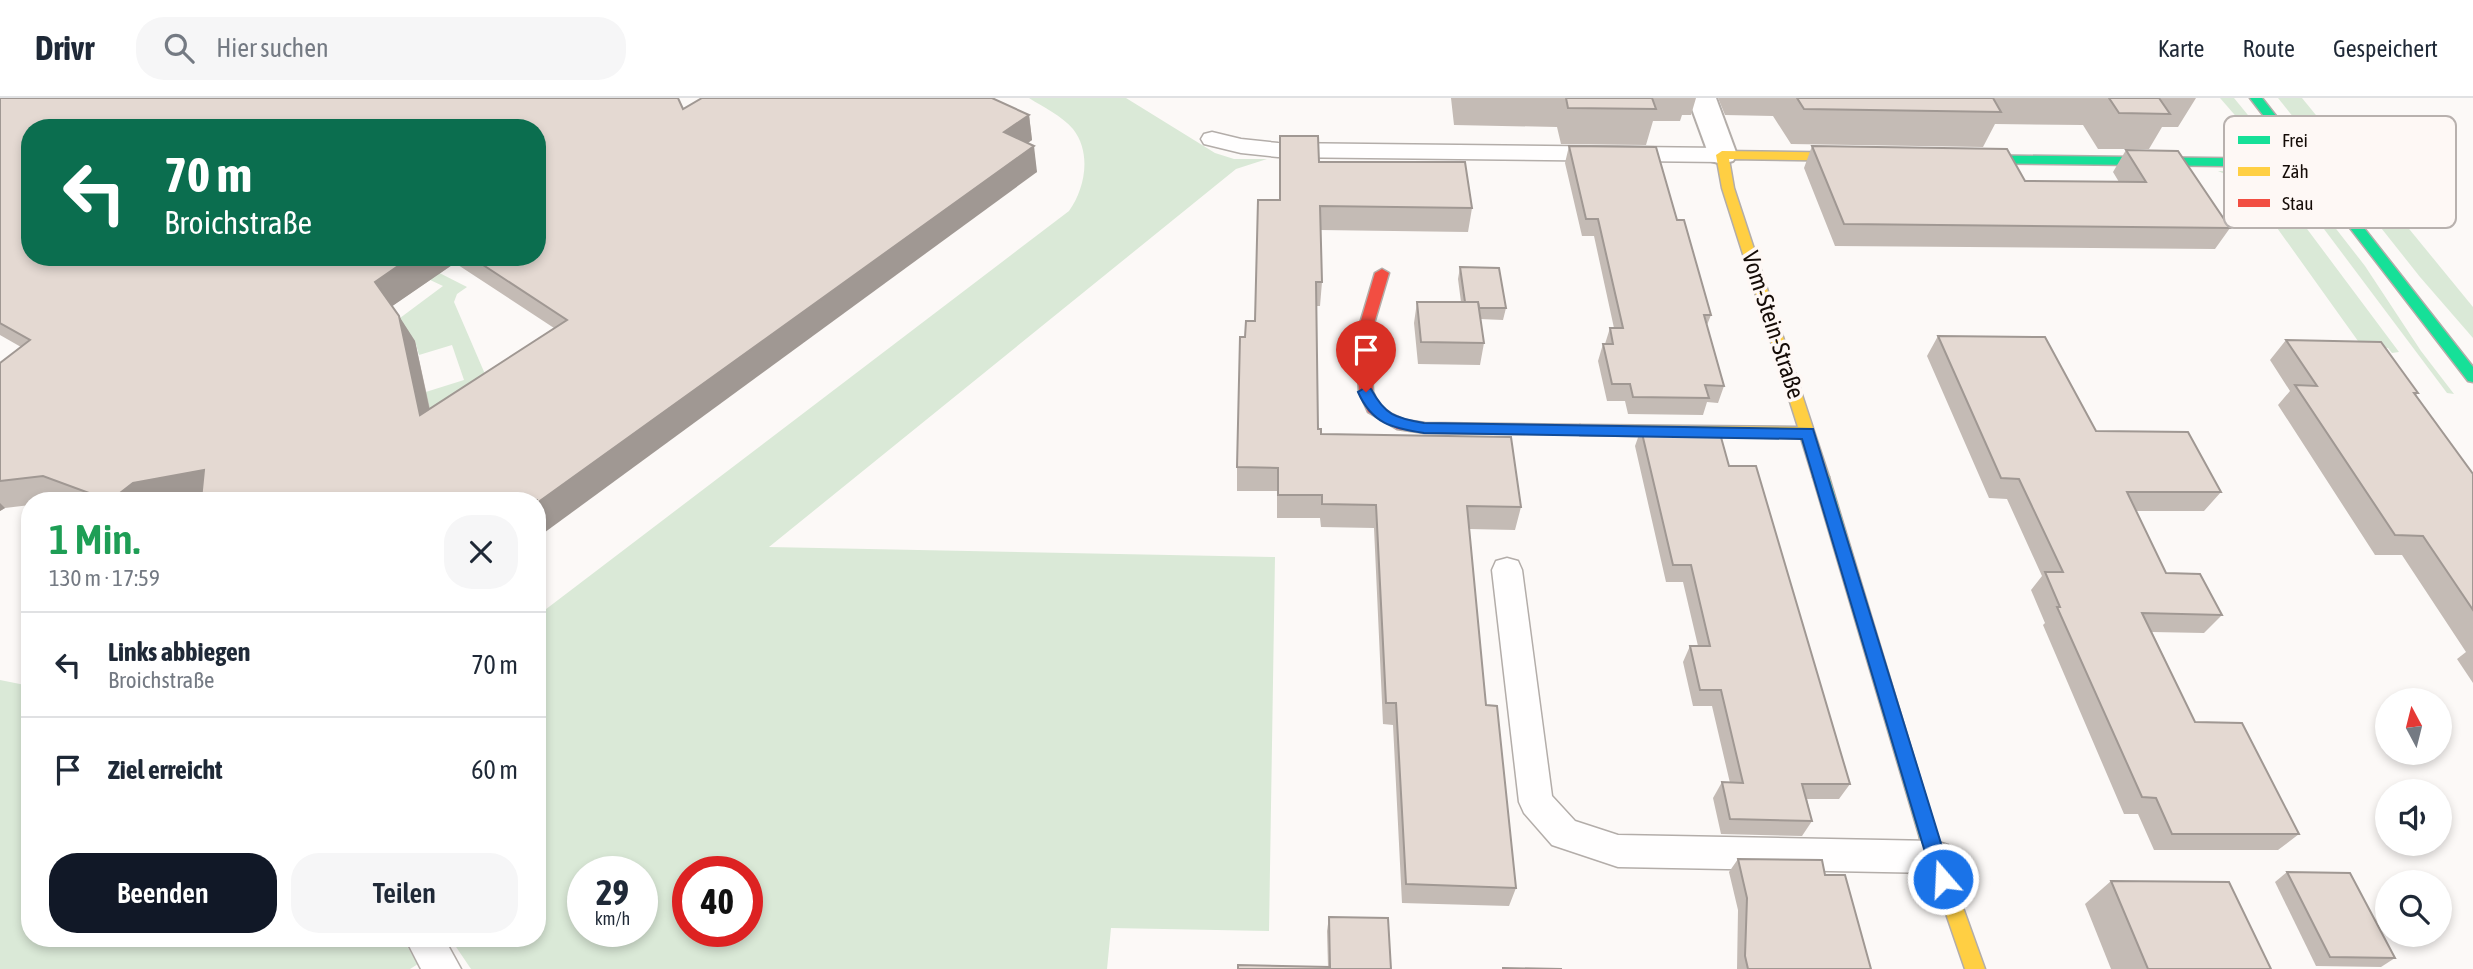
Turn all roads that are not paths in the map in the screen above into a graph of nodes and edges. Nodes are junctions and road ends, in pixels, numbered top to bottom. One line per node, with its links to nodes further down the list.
1 (1702, 98): 5 (street)
2 (2256, 98): 3 (street)
3 (2270, 116)
4 (1212, 139): 5 (lane)
5 (1723, 155): 6 (street); 12 (street, Vom-Stein-Straße)
6 (1876, 158)
7 (1946, 158): 8 (street)
8 (2224, 162)
9 (2357, 228): 11 (street)
10 (1382, 273): 12 (street)
11 (2473, 377)
12 (1808, 433): 14 (street, Vom-Stein-Straße)
13 (1507, 570): 14 (lane)
14 (1935, 857): 17 (street, Vom-Stein-Straße)
15 (429, 947): 16 (lane)
16 (442, 969)
17 (1975, 969)

